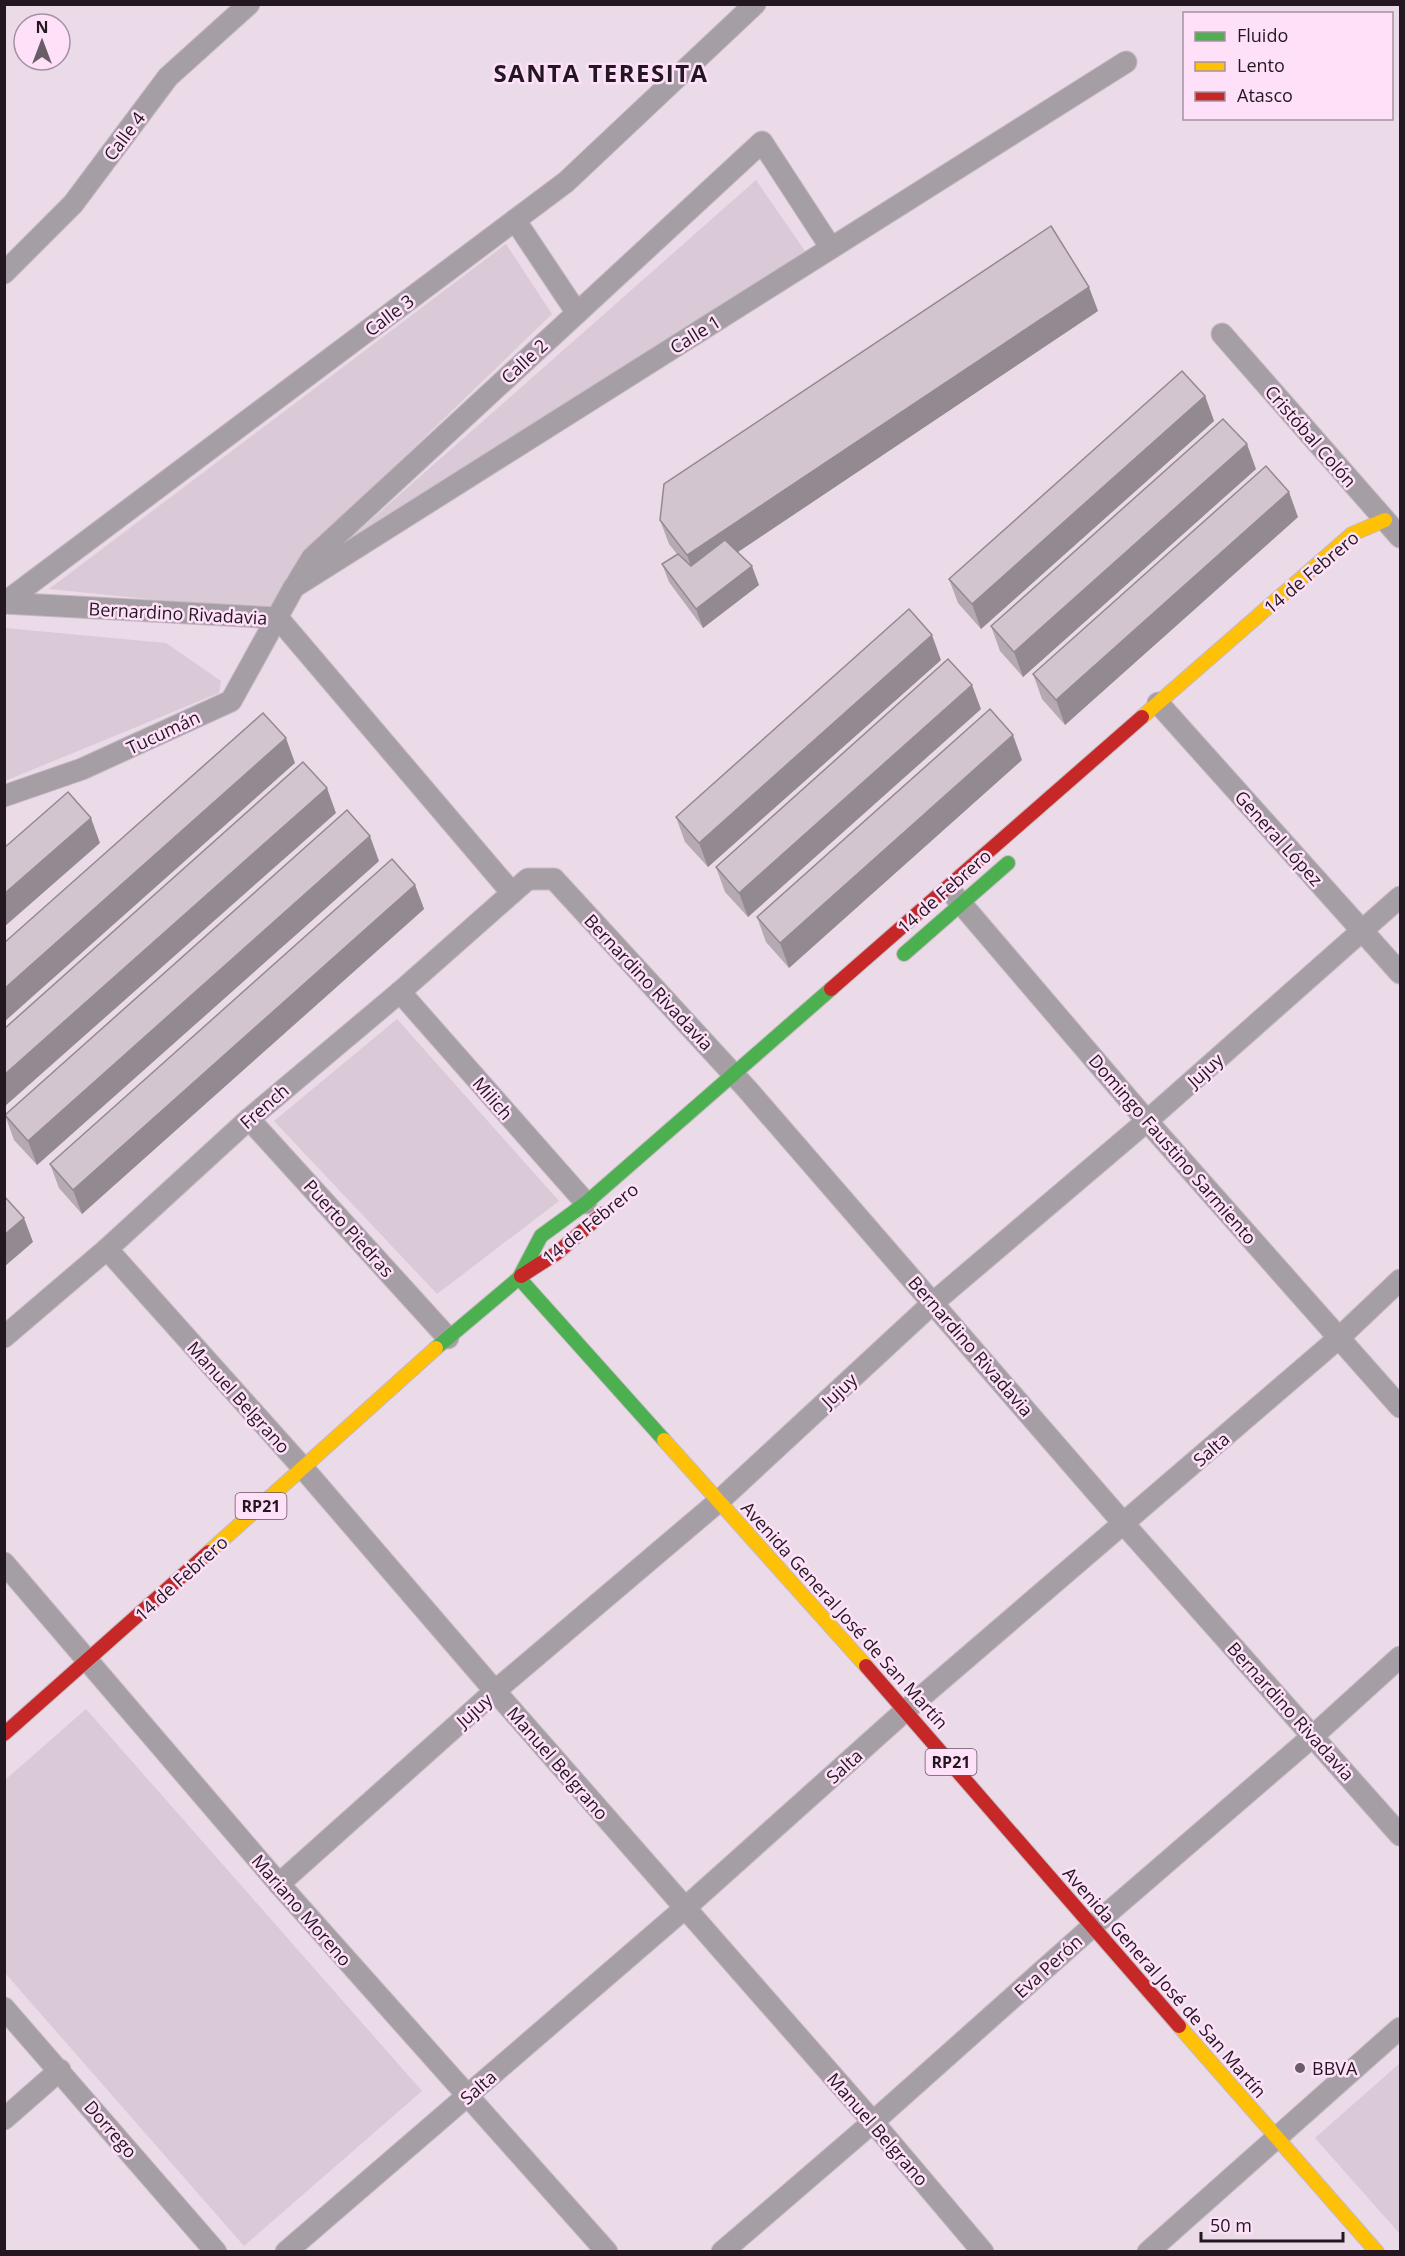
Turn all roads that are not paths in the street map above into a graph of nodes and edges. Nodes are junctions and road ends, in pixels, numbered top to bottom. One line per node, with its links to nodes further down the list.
1 (249, 4): 6 (street, Calle 4)
2 (755, 4): 4 (street, Calle 3)
3 (1126, 62): 5 (street, Calle 1)
4 (515, 220): 7 (street); 13 (street, Calle 3)
5 (831, 248): 7 (street, Calle 2); 12 (street, Calle 1)
6 (4, 273)
7 (577, 313): 12 (street, Calle 2)
8 (1222, 334): 9 (street, Cristóbal Colón)
9 (1393, 514): 10 (street, Cristóbal Colón); 11 (main road, 14 de Febrero); 15 (main road, 14 de Febrero)
10 (1401, 537)
11 (1368, 543)
12 (294, 586): 14 (street)
13 (4, 603): 14 (street, Bernardino Rivadavia)
14 (278, 618): 16 (street, Tucumán); 18 (street, Bernardino Rivadavia)
15 (1167, 713): 19 (main road, 14 de Febrero); 22 (street, General López)
16 (4, 796)
17 (1014, 858): 21 (main road, 14 de Febrero)
18 (520, 886): 25 (street, French); 26 (street, Bernardino Rivadavia)
19 (948, 888): 21 (street, Domingo Faustino Sarmiento); 26 (main road, 14 de Febrero)
20 (1401, 897): 22 (street, Jujuy)
21 (962, 904): 23 (main road, 14 de Febrero); 28 (street, Domingo Faustino Sarmiento)
22 (1362, 929): 24 (street, General López); 28 (street, Jujuy)
23 (891, 966)
24 (1401, 973)
25 (400, 992): 27 (street, French); 29 (street, Milich)
26 (744, 1086): 29 (main road, 14 de Febrero); 34 (street, Bernardino Rivadavia)
27 (249, 1119): 31 (street, French); 37 (street, Puerto Piedras)
28 (1147, 1121): 34 (street, Jujuy); 36 (street, Domingo Faustino Sarmiento)
29 (586, 1203): 32 (main road, 14 de Febrero)
30 (611, 1206): 32 (main road, 14 de Febrero)
31 (107, 1249): 35 (street, French); 39 (street, Manuel Belgrano)
32 (519, 1278): 37 (main road, 14 de Febrero / RP21); 40 (main road, Avenida General José de San Martín / RP21)
33 (1401, 1280): 36 (street, Salta)
34 (934, 1302): 40 (street, Jujuy); 41 (street, Bernardino Rivadavia)
35 (4, 1337)
36 (1340, 1337): 38 (street, Domingo Faustino Sarmiento); 41 (street, Salta)
37 (448, 1338): 39 (main road, 14 de Febrero / RP21)
38 (1401, 1407)
39 (303, 1468): 44 (main road, 14 de Febrero / RP21); 45 (street, Manuel Belgrano)
40 (718, 1501): 45 (street, Jujuy); 46 (main road, Avenida General José de San Martín / RP21)
41 (1124, 1524): 46 (street, Salta); 48 (street, Bernardino Rivadavia)
42 (4, 1563): 44 (street, Mariano Moreno)
43 (1401, 1657): 48 (street, Eva Perón)
44 (88, 1661): 47 (main road, 14 de Febrero / RP21); 50 (street, Mariano Moreno)
45 (495, 1691): 50 (street, Jujuy); 51 (street, Manuel Belgrano)
46 (906, 1710): 51 (street, Salta); 52 (main road, Avenida General José de San Martín / RP21)
47 (4, 1734)
48 (1313, 1736): 49 (street, Bernardino Rivadavia); 52 (street, Eva Perón)
49 (1401, 1835)
50 (279, 1884): 56 (street, Mariano Moreno)
51 (685, 1908): 56 (street, Salta); 58 (street, Manuel Belgrano)
52 (1094, 1926): 58 (street, Eva Perón); 59 (main road, Avenida General José de San Martín / RP21)
53 (4, 2008): 55 (street, Dorrego)
54 (1401, 2028): 59 (street)
55 (60, 2070): 57 (street); 60 (street, Dorrego)
56 (467, 2096): 61 (street, Salta); 62 (street, Mariano Moreno)
57 (4, 2119)
58 (873, 2122): 63 (street, Eva Perón); 64 (street, Manuel Belgrano)
59 (1276, 2138): 65 (street); 66 (main road, Avenida General José de San Martín / RP21)
60 (216, 2252)
61 (286, 2252)
62 (607, 2252)
63 (722, 2252)
64 (983, 2252)
65 (1148, 2252)
66 (1377, 2252)

